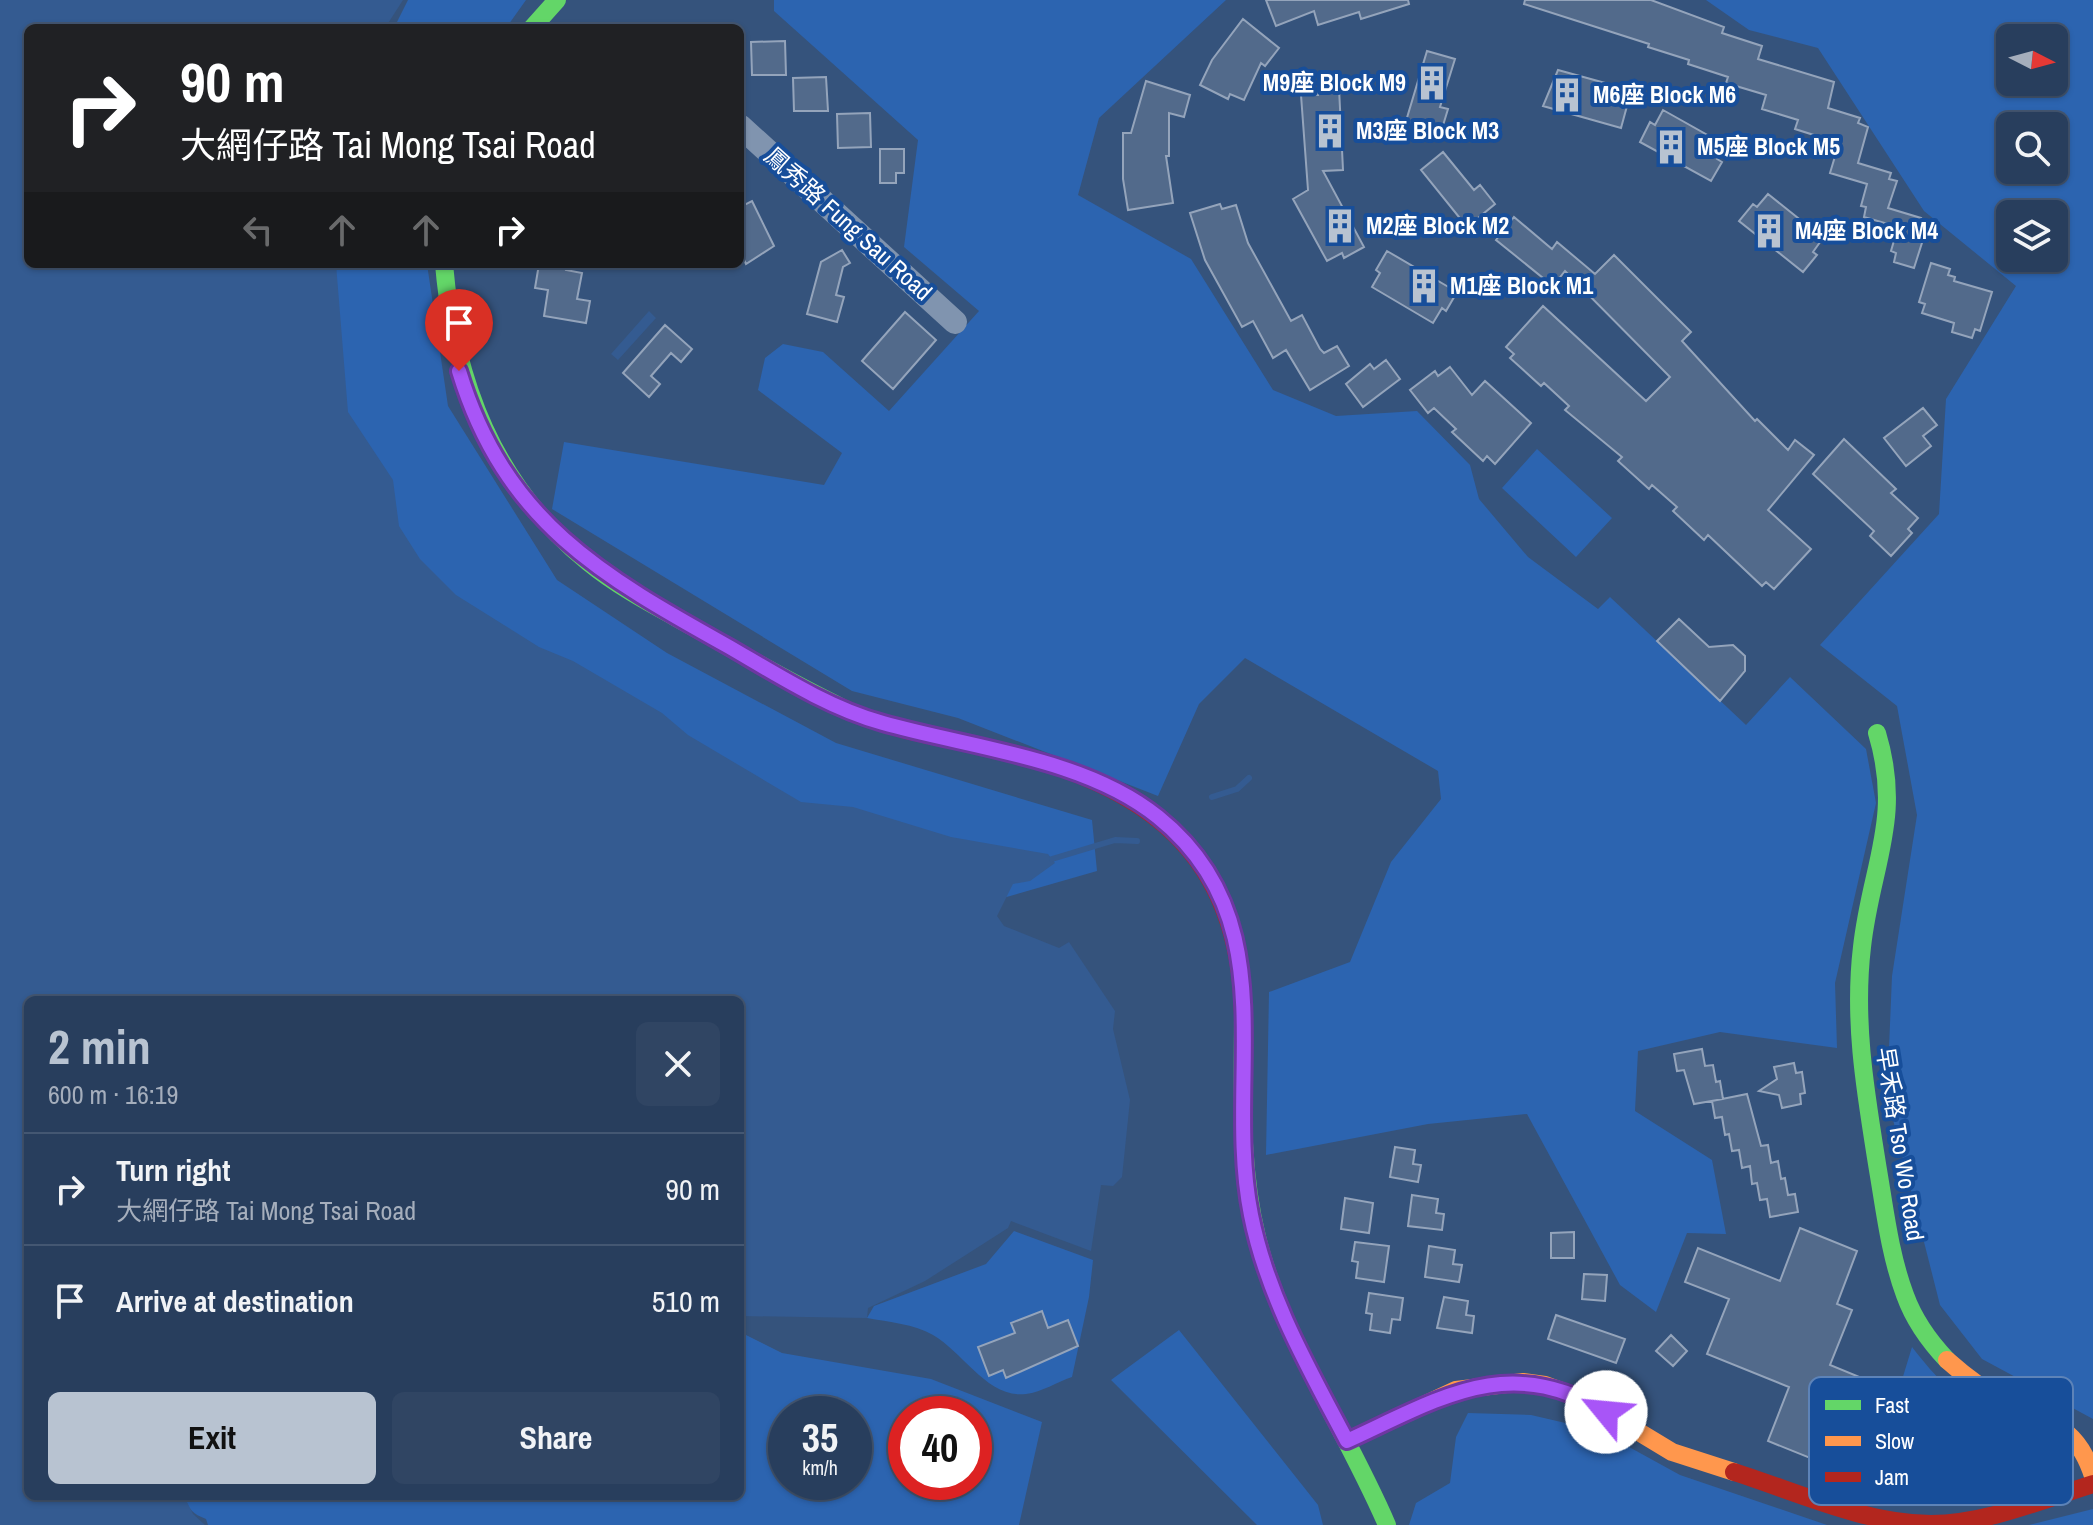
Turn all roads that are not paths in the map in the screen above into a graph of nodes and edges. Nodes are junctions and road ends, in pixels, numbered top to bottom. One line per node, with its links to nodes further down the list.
1 (557, 0): 2 (street)
2 (536, 24)
3 (744, 130): 5 (street, 鳳秀路 Fung Sau Road)
4 (444, 268): 9 (street)
5 (955, 322)
6 (1877, 733): 7 (street, 早禾路 Tso Wo Road)
7 (1968, 1377)
8 (2073, 1439): 10 (street, 早禾路 Tso Wo Road)
9 (1347, 1441): 13 (street); 16 (street)
10 (2093, 1476)
11 (2093, 1484): 12 (street)
12 (2073, 1490)
13 (1809, 1496)
14 (1838, 1505): 15 (street)
15 (2025, 1505)
16 (1387, 1525)

